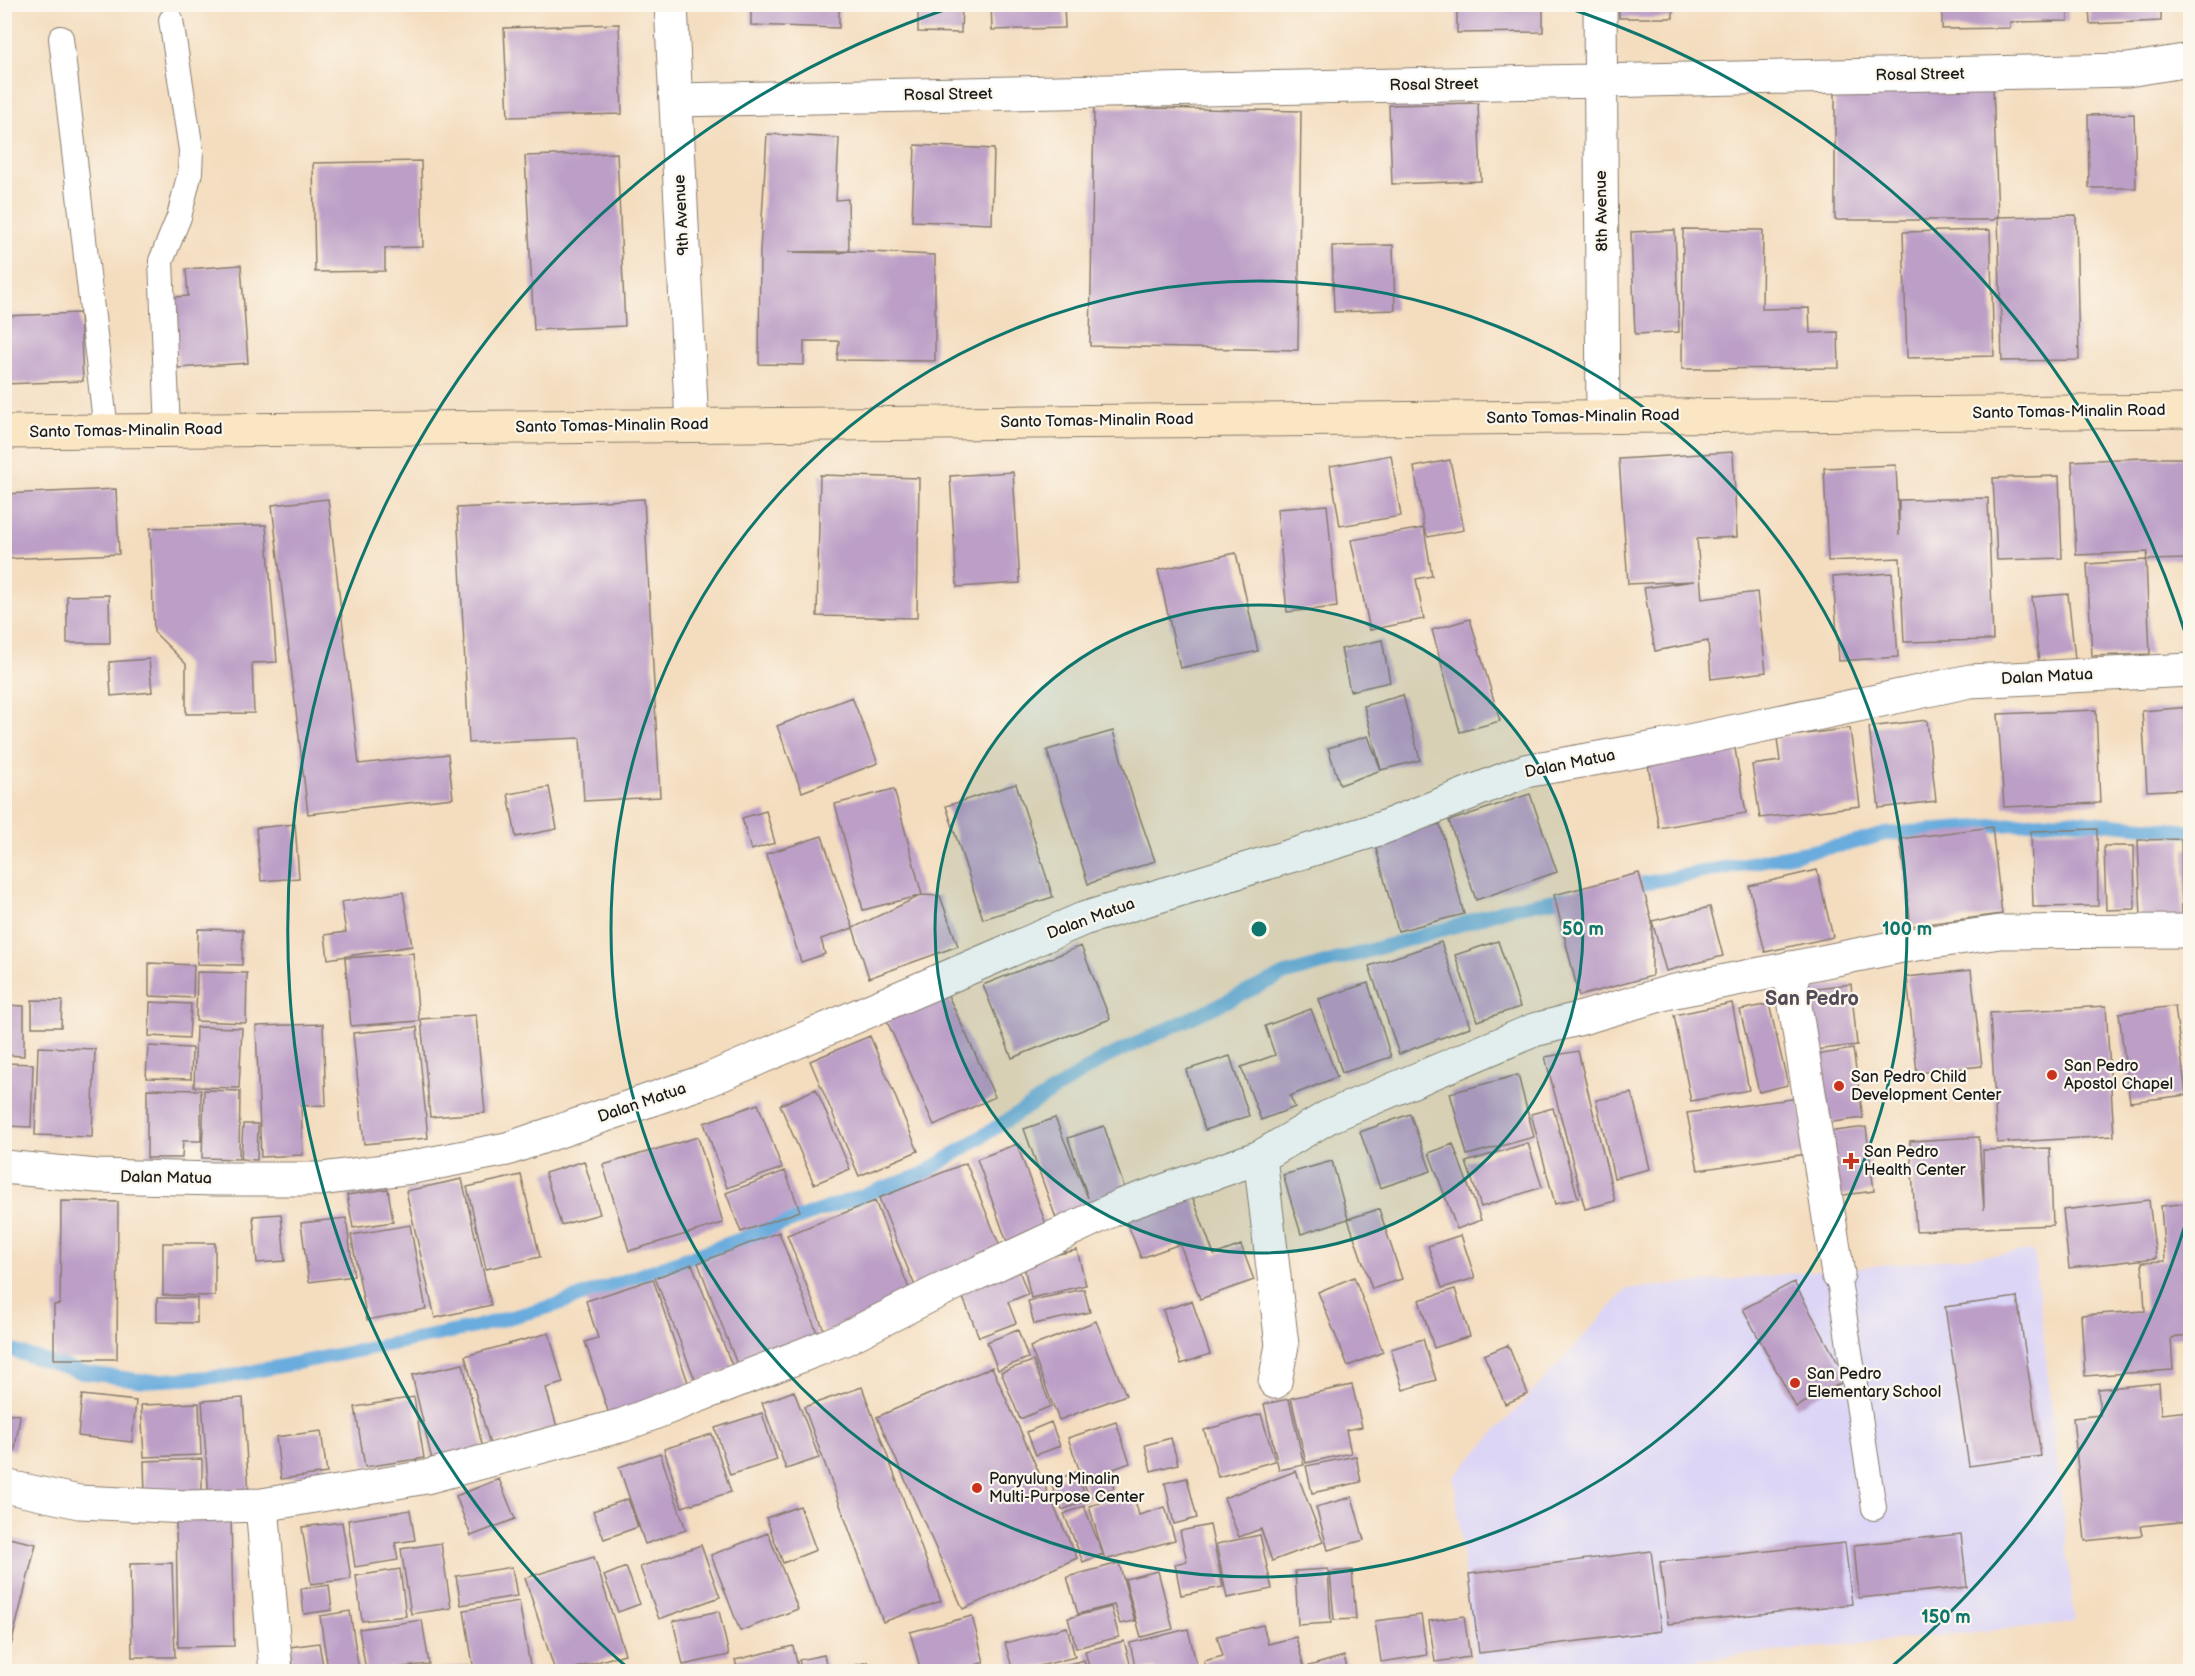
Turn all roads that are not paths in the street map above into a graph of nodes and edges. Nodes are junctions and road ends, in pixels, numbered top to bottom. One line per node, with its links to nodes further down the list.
1 (671, 4): 7 (street, 9th Avenue)
2 (1600, 4): 6 (street, 8th Avenue)
3 (171, 20): 11 (lane)
4 (61, 38): 12 (lane)
5 (2190, 60): 6 (street, Rosal Street)
6 (1601, 81): 7 (street, Rosal Street); 9 (street, 8th Avenue)
7 (676, 100): 10 (street, 9th Avenue)
8 (2190, 411): 9 (main road, Santo Tomas-Minalin Road)
9 (1603, 417): 10 (main road, Santo Tomas-Minalin Road)
10 (692, 425): 11 (main road, Santo Tomas-Minalin Road)
11 (168, 430): 12 (main road, Santo Tomas-Minalin Road)
12 (106, 431): 13 (main road, Santo Tomas-Minalin Road)
13 (4, 432)
14 (2190, 670): 18 (street, Dalan Matua)
15 (2190, 931): 16 (street)
16 (1789, 968): 17 (street); 19 (street)
17 (1260, 1157): 20 (street); 22 (street)
18 (4, 1167)
19 (1838, 1274): 23 (lane)
20 (1275, 1382)
21 (4, 1486): 22 (street)
22 (262, 1505): 24 (street)
23 (1874, 1508)
24 (276, 1671)

